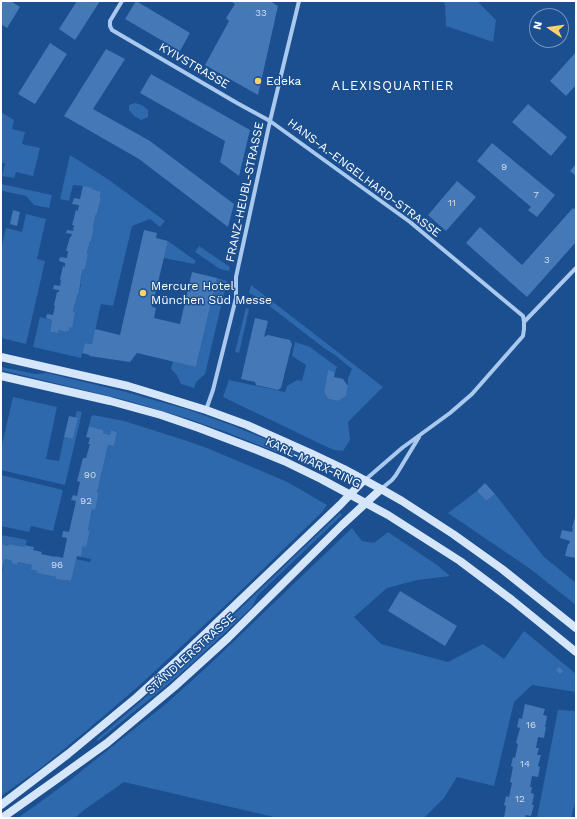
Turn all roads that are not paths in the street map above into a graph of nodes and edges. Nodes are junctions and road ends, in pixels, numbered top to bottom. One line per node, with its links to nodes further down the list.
1 (122, 1): 3 (street, KYIVSTRASSE)
2 (299, 1): 3 (street, FRANZ-HEUBL-STRASSE)
3 (270, 121): 5 (street, HANS-A.-ENGELHARD-STRASSE); 8 (street, FRANZ-HEUBL-STRASSE)
4 (576, 268): 5 (street)
5 (524, 322): 9 (street)
6 (1, 357): 8 (main road, KARL-MARX-RING)
7 (1, 376): 12 (main road, KARL-MARX-RING)
8 (206, 410): 10 (main road, KARL-MARX-RING)
9 (421, 435): 10 (street); 11 (street)
10 (364, 480): 11 (main road, KARL-MARX-RING); 12 (main road, STÄNDLERSTRASSE)
11 (381, 489): 13 (main road, STÄNDLERSTRASSE); 14 (main road, KARL-MARX-RING)
12 (351, 494): 13 (main road, KARL-MARX-RING); 16 (main road, STÄNDLERSTRASSE)
13 (366, 503): 15 (main road, KARL-MARX-RING); 17 (main road, STÄNDLERSTRASSE)
14 (576, 628)
15 (576, 652)
16 (1, 804)
17 (2, 818)

